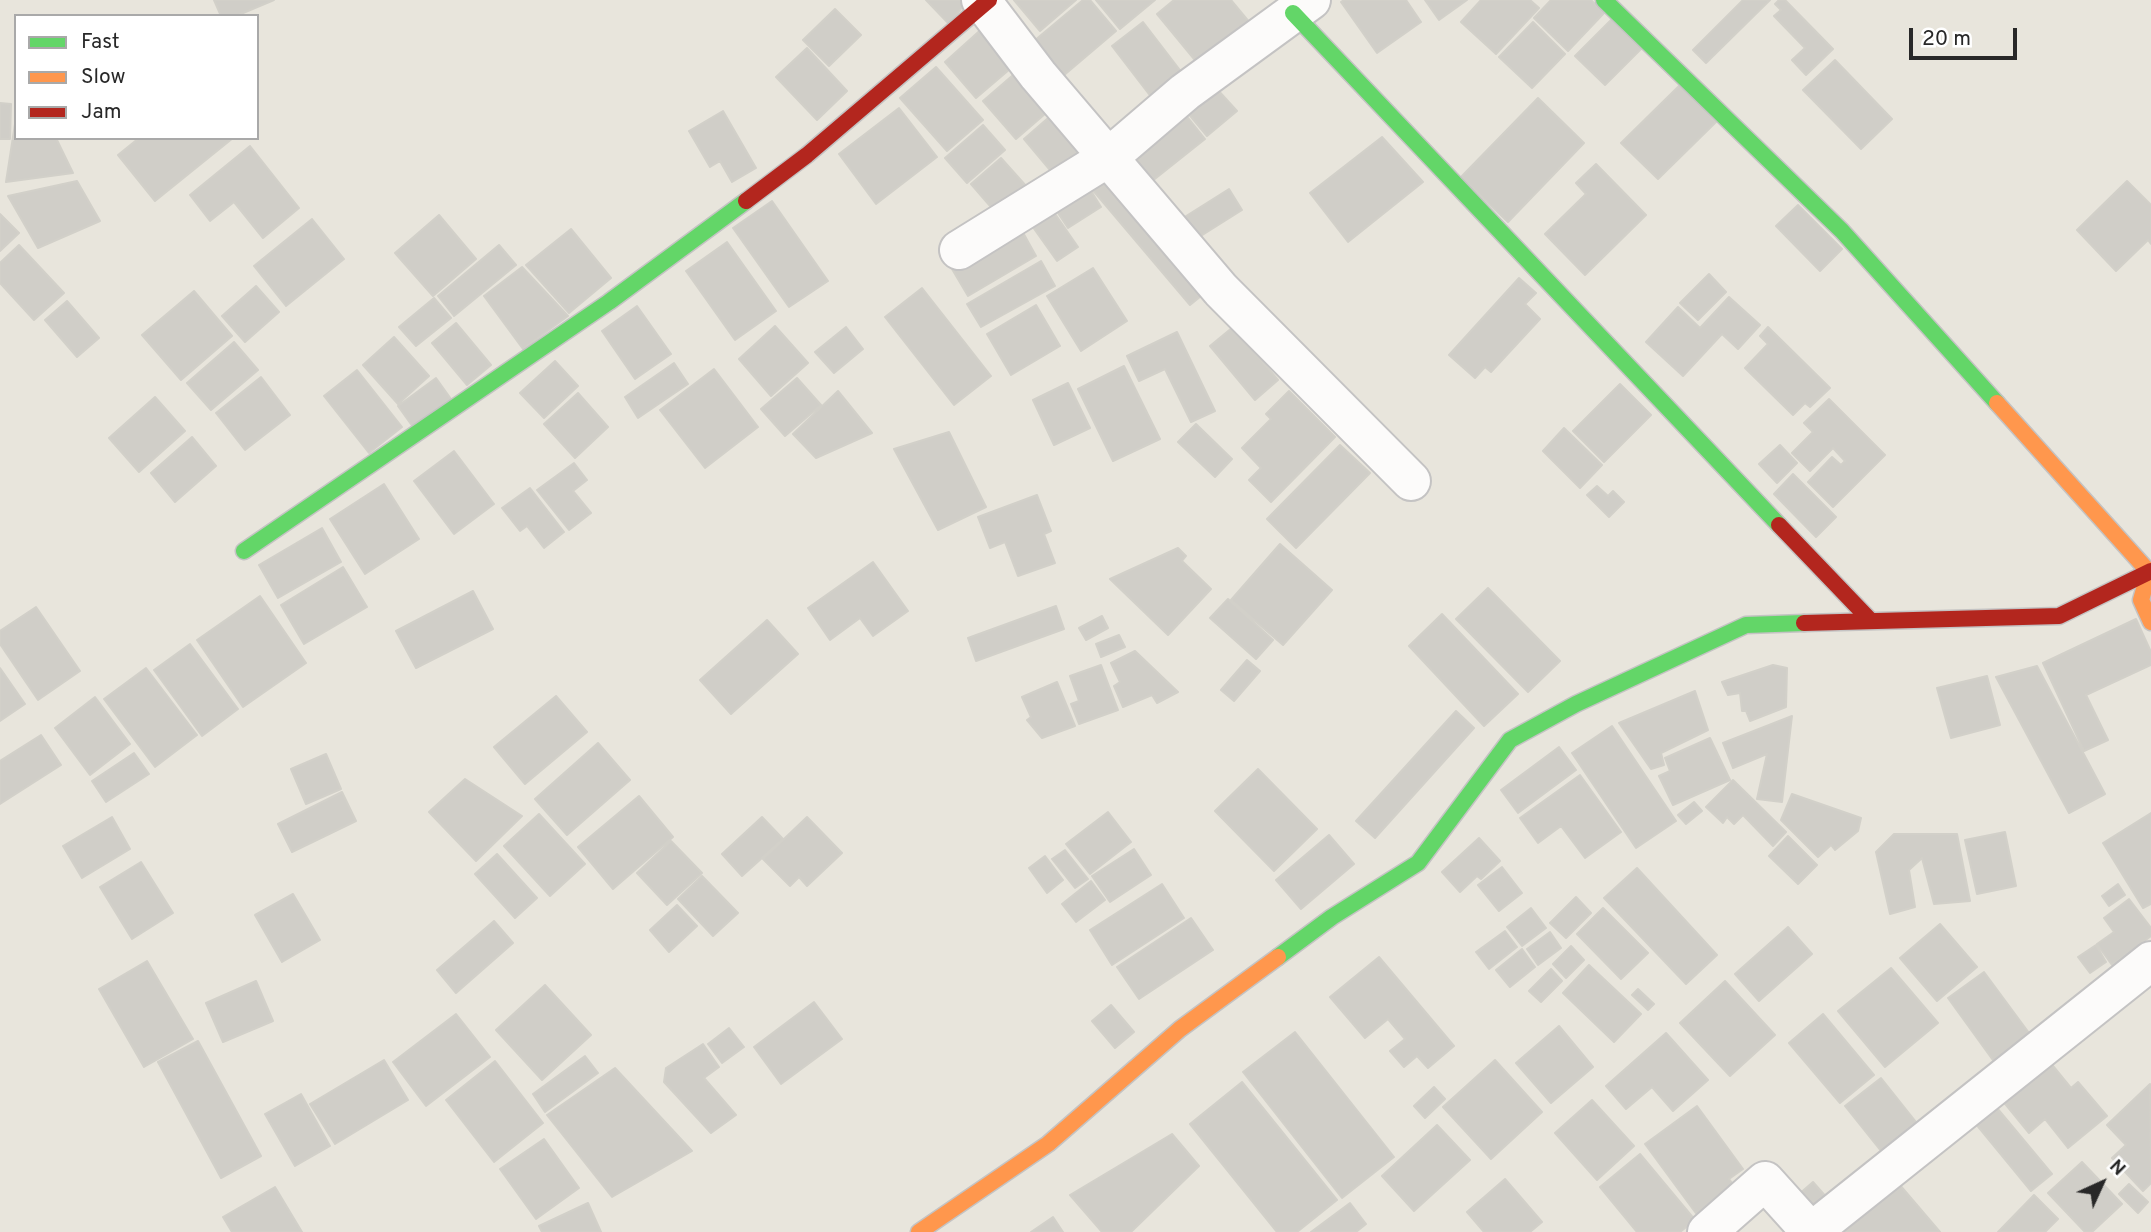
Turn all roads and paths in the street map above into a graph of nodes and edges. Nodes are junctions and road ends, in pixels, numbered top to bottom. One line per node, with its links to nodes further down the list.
1 (1604, 0): 8 (street)
2 (985, 1): 4 (street); 7 (street)
3 (1302, 6): 4 (street); 9 (street)
4 (1109, 157): 5 (street); 6 (street)
5 (959, 250)
6 (1411, 481)
7 (244, 551)
8 (2150, 571): 9 (street); 10 (street)
9 (1871, 621): 12 (street)
10 (2151, 622)
11 (2151, 961): 13 (street)
12 (919, 1232)
13 (1707, 1232)

